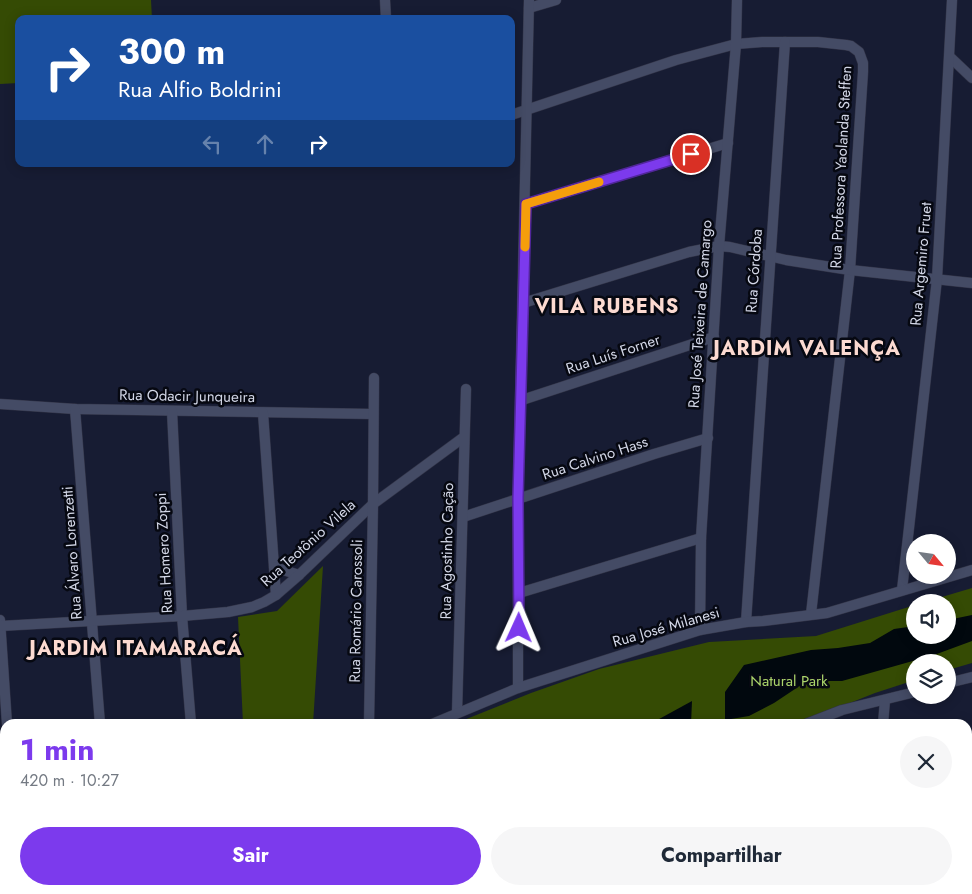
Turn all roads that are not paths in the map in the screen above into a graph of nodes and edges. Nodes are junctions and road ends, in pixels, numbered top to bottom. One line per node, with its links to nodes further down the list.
1 (385, 0): 6 (street)
2 (556, 0): 5 (street)
3 (736, 0): 8 (street, Rua José Teixeira de Camargo)
4 (952, 0): 9 (street, Rua Argemiro Fruet)
5 (529, 4): 11 (street)
6 (386, 15)
7 (785, 42): 8 (street, Rua Professora Yaolanda Steffen); 16 (street, Rua Córdoba); 17 (street, Rua Professora Yaolanda Steffen)
8 (736, 44): 11 (street, Rua Professora Yaolanda Steffen); 13 (street, Rua José Teixeira de Camargo)
9 (950, 57): 10 (street); 18 (street, Rua Argemiro Fruet)
10 (972, 78)
11 (527, 109): 12 (street, Rua Professora Yaolanda Steffen); 14 (street)
12 (515, 114)
13 (728, 143): 14 (street); 15 (street, Rua José Teixeira de Camargo)
14 (526, 204): 20 (street)
15 (719, 246): 16 (street); 20 (street); 21 (street, Rua José Teixeira de Camargo)
16 (770, 256): 17 (street); 46 (street, Rua Córdoba)
17 (850, 270): 18 (street); 42 (street, Rua Professora Yaolanda Steffen)
18 (936, 279): 19 (street); 39 (street, Rua Argemiro Fruet)
19 (972, 283)
20 (523, 303): 24 (street)
21 (714, 337): 24 (street, Rua Luís Forner); 31 (street, Rua José Teixeira de Camargo)
22 (374, 378): 29 (street, Rua Romário Carossoli)
23 (466, 389): 30 (street, Rua Agostinho Cação)
24 (522, 400): 32 (street)
25 (0, 404): 26 (street, Rua Odacir Junqueira)
26 (75, 409): 27 (street, Rua Odacir Junqueira); 45 (street, Rua Álvaro Lorenzetti)
27 (172, 411): 28 (street, Rua Odacir Junqueira); 43 (street, Rua Homero Zoppi)
28 (263, 413): 29 (street, Rua Odacir Junqueira); 36 (street)
29 (373, 414): 33 (street, Rua Romário Carossoli)
30 (464, 437): 33 (street, Rua Teotônio Vilela); 34 (street, Rua Agostinho Cação)
31 (708, 438): 32 (street, Rua Calvino Hass); 35 (street, Rua José Teixeira de Camargo)
32 (518, 498): 34 (street, Rua Calvino Hass); 40 (street)
33 (373, 504): 38 (street, Rua Teotônio Vilela); 58 (street, Rua Romário Carossoli)
34 (463, 517): 54 (street, Rua Agostinho Cação)
35 (701, 538): 40 (street); 48 (street, Rua José Teixeira de Camargo)
36 (274, 568): 38 (street); 41 (street)
37 (972, 570): 39 (street, Rua José Milanesi)
38 (299, 576): 41 (street, Rua Teotônio Vilela)
39 (902, 590): 42 (street, Rua José Milanesi)
40 (519, 593): 51 (street)
41 (276, 595): 43 (street, Rua Teotônio Vilela)
42 (811, 614): 46 (street, Rua José Milanesi)
43 (182, 616): 45 (street, Rua Teotônio Vilela); 57 (street, Rua Homero Zoppi)
44 (0, 620): 47 (street)
45 (92, 622): 47 (street, Rua Teotônio Vilela); 56 (street, Rua Álvaro Lorenzetti)
46 (746, 622): 48 (street, Rua José Milanesi)
47 (0, 626): 55 (street)
48 (700, 630): 51 (street, Rua José Milanesi)
49 (972, 677): 50 (street)
50 (956, 681)
51 (518, 688): 54 (street, Rua José Milanesi)
52 (906, 694): 53 (street)
53 (885, 700): 60 (street); 61 (street)
54 (457, 713): 59 (street, Rua José Milanesi)
55 (7, 719)
56 (100, 719)
57 (190, 719)
58 (369, 719)
59 (443, 719)
60 (819, 719)
61 (883, 719)

